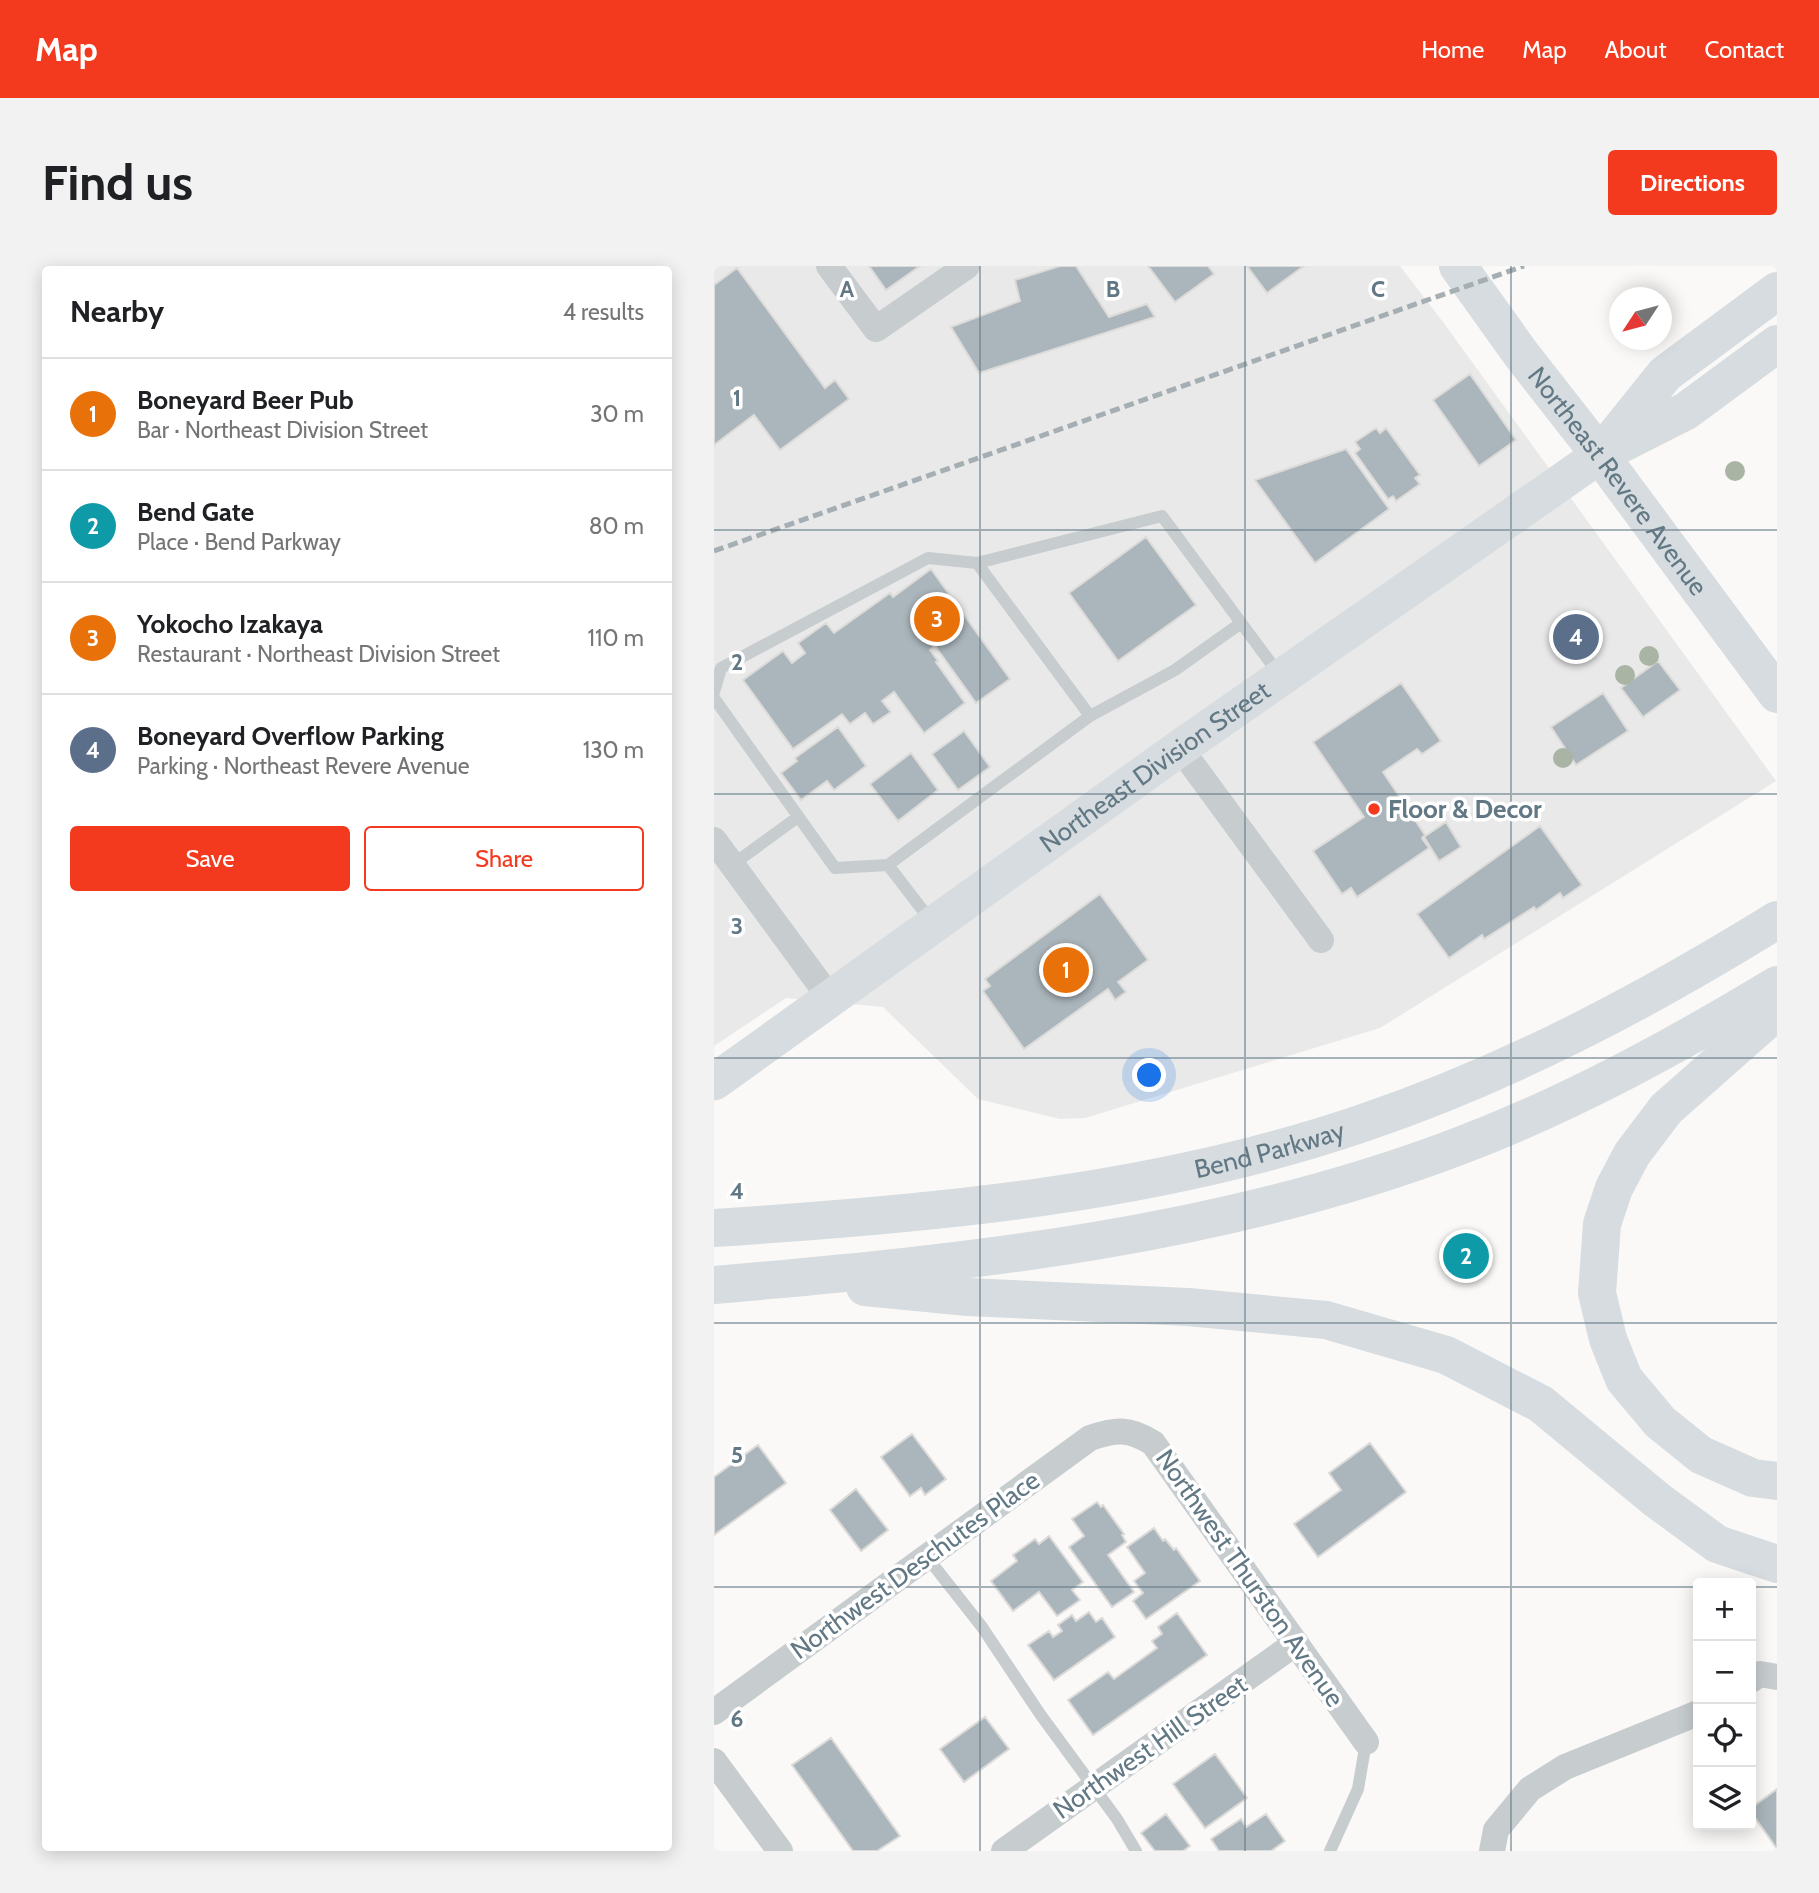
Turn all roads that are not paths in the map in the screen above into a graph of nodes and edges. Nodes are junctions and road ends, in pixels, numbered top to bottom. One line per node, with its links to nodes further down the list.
1 (829, 266): 2 (street)
2 (967, 266)
3 (1458, 266): 6 (main road, Northeast Revere Avenue)
4 (1777, 291): 6 (main road)
5 (1777, 344): 6 (main road)
6 (1600, 454): 9 (main road, Northeast Division Street); 11 (main road, Northeast Revere Avenue)
7 (977, 563): 8 (lane); 10 (lane); 13 (lane)
8 (1241, 623): 9 (lane); 13 (lane)
9 (1281, 677): 14 (main road, Northeast Division Street)
10 (714, 692)
11 (1777, 694)
12 (714, 698): 15 (lane)
13 (1090, 716): 18 (lane)
14 (1180, 748): 20 (main road, Northeast Division Street); 21 (street)
15 (798, 817): 17 (lane); 18 (lane)
16 (714, 840): 17 (street)
17 (732, 865): 23 (street)
18 (888, 865): 20 (lane)
19 (1777, 920): 26 (main road, Bend Parkway)
20 (933, 924): 23 (main road, Northeast Division Street)
21 (1321, 940)
22 (1777, 985): 27 (main road, Bend Parkway)
23 (830, 998): 25 (main road, Northeast Division Street)
24 (1777, 1011): 30 (main road)
25 (714, 1082)
26 (715, 1228)
27 (783, 1279): 28 (main road, Bend Parkway); 32 (main road)
28 (714, 1285)
29 (1122, 1430): 31 (street, Northwest Deschutes Place); 33 (street, Northwest Thurston Avenue)
30 (1777, 1481)
31 (927, 1557): 36 (street, Northwest Deschutes Place); 40 (lane)
32 (1777, 1564)
33 (1296, 1643): 38 (street, Northwest Thurston Avenue); 40 (street, Northwest Hill Street)
34 (1777, 1676): 35 (street)
35 (1756, 1677)
36 (714, 1712)
37 (1693, 1715): 45 (street)
38 (1366, 1742): 44 (lane)
39 (714, 1761): 41 (street)
40 (1094, 1787): 42 (street, Northwest Hill Street); 43 (lane)
41 (780, 1851)
42 (1004, 1851)
43 (1136, 1851)
44 (1330, 1851)
45 (1492, 1851)

